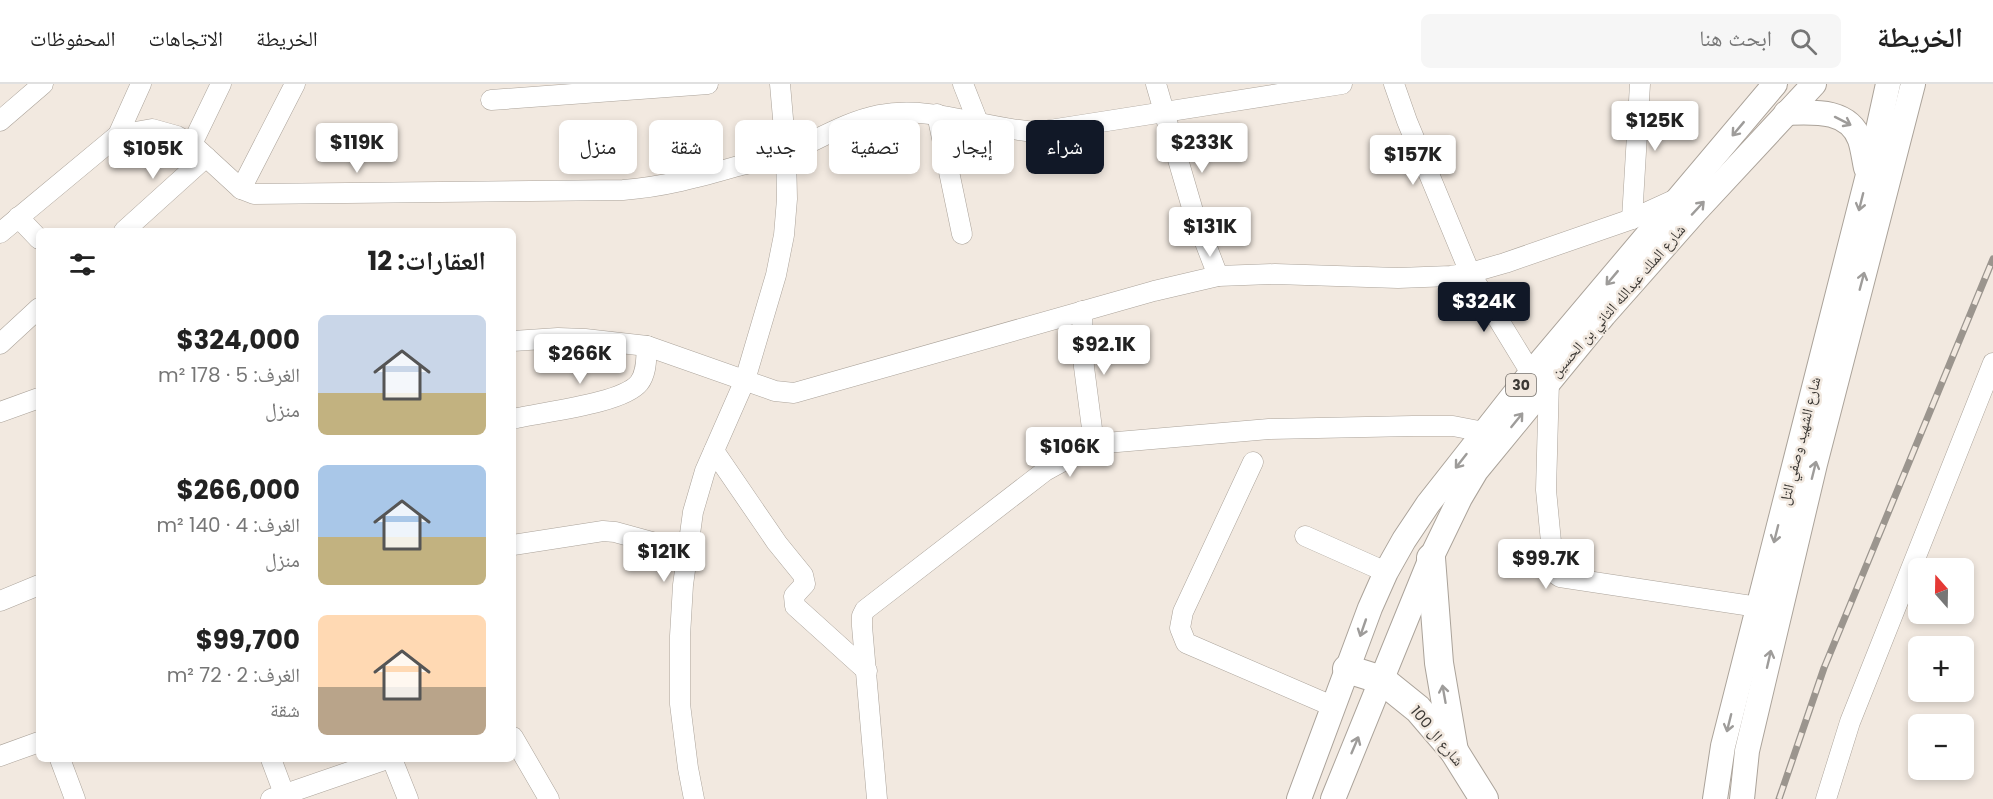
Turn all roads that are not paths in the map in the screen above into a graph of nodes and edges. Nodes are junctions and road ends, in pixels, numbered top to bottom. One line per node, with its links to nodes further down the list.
1 (44, 84): 20 (street)
2 (141, 84): 25 (street)
3 (221, 84): 27 (street)
4 (295, 84): 31 (street)
5 (708, 84): 16 (street)
6 (780, 84): 21 (street)
7 (963, 84): 23 (street)
8 (1156, 84): 17 (street)
9 (1342, 84): 17 (street)
10 (1395, 84): 39 (street)
11 (1640, 84): 34 (street)
12 (1775, 84): 32 (main road, شارع الملك عبدالله الثاني بن الحسين / 30, one-way to 32)
13 (1814, 84): 18 (main road, شارع الملك عبدالله الثاني بن الحسين / 30)
14 (1888, 84): 30 (main road, شارع الشهيد وصفي التل)
15 (1913, 84): 86 (main road, شارع الشهيد وصفي التل, one-way to 15)
16 (491, 100)
17 (1165, 113): 24 (street); 40 (street)
18 (1786, 113): 30 (main road, one-way to 30); 47 (main road, شارع الملك عبدالله الثاني بن الحسين / 30, one-way to 18)
19 (937, 114): 22 (street); 26 (street); 37 (street)
20 (0, 120)
21 (783, 120)
22 (968, 120)
23 (977, 120)
24 (1014, 131)
25 (118, 135): 27 (street); 33 (street)
26 (817, 138)
27 (199, 150): 31 (street); 35 (street)
28 (735, 167): 31 (street)
29 (786, 174): 48 (street)
30 (1868, 175): 63 (main road, شارع الشهيد وصفي التل, one-way to 63)
31 (241, 189)
32 (1680, 197): 34 (street); 47 (main road, شارع الملك عبدالله الثاني بن الحسين / 30, one-way to 47)
33 (18, 218): 36 (street); 38 (street)
34 (1632, 219): 39 (street)
35 (127, 228)
36 (1, 230)
37 (962, 234)
38 (36, 236)
39 (1470, 273): 40 (street); 47 (street)
40 (1218, 276): 42 (street)
41 (36, 311): 44 (street)
42 (1082, 311): 48 (street); 53 (street)
43 (516, 341): 45 (street)
44 (0, 344)
45 (647, 346): 48 (street); 51 (street)
46 (1993, 363): 87 (street)
47 (1540, 377): 52 (main road, شارع الملك عبدالله الثاني بن الحسين / 30); 59 (main road, شارع الملك عبدالله الثاني بن الحسين / 30, one-way to 47); 63 (street)
48 (745, 380): 54 (street)
49 (36, 399): 50 (street)
50 (0, 412)
51 (516, 418)
52 (1484, 432): 53 (street); 60 (main road, شارع الملك عبدالله الثاني بن الحسين / 30, one-way to 60)
53 (1094, 444): 65 (street)
54 (714, 451): 58 (street); 65 (street)
55 (1253, 462): 67 (street)
56 (1305, 536): 60 (street)
57 (516, 545): 58 (street)
58 (688, 552): 81 (street)
59 (1431, 558): 66 (main road, شارع الملك عبدالله الثاني بن الحسين / 30); 70 (highway, one-way to 59)
60 (1386, 572): 64 (main road, شارع الملك عبدالله الثاني بن الحسين / 30, one-way to 64)
61 (36, 586): 62 (street)
62 (0, 601)
63 (1758, 607): 85 (main road, شارع الشهيد وصفي التل, one-way to 85)
64 (1347, 669): 66 (highway, شارع ال 100); 67 (main road, شارع الملك عبدالله الثاني بن الحسين / 30)
65 (867, 671): 77 (street)
66 (1382, 680): 70 (highway, شارع ال 100); 83 (main road, شارع الملك عبدالله الثاني بن الحسين / 30, one-way to 66)
67 (1332, 706): 82 (main road, شارع الملك عبدالله الثاني بن الحسين / 30)
68 (516, 742): 80 (street)
69 (36, 743): 71 (street)
70 (1454, 751): 84 (highway, شارع ال 100)
71 (0, 756)
72 (61, 762): 78 (street)
73 (272, 762): 76 (street)
74 (379, 762): 76 (street)
75 (393, 762): 79 (street)
76 (281, 797)
77 (873, 798)
78 (75, 799)
79 (408, 799)
80 (549, 799)
81 (694, 799)
82 (1299, 799)
83 (1333, 799)
84 (1484, 799)
85 (1715, 799)
86 (1742, 799)
87 (1826, 799)

